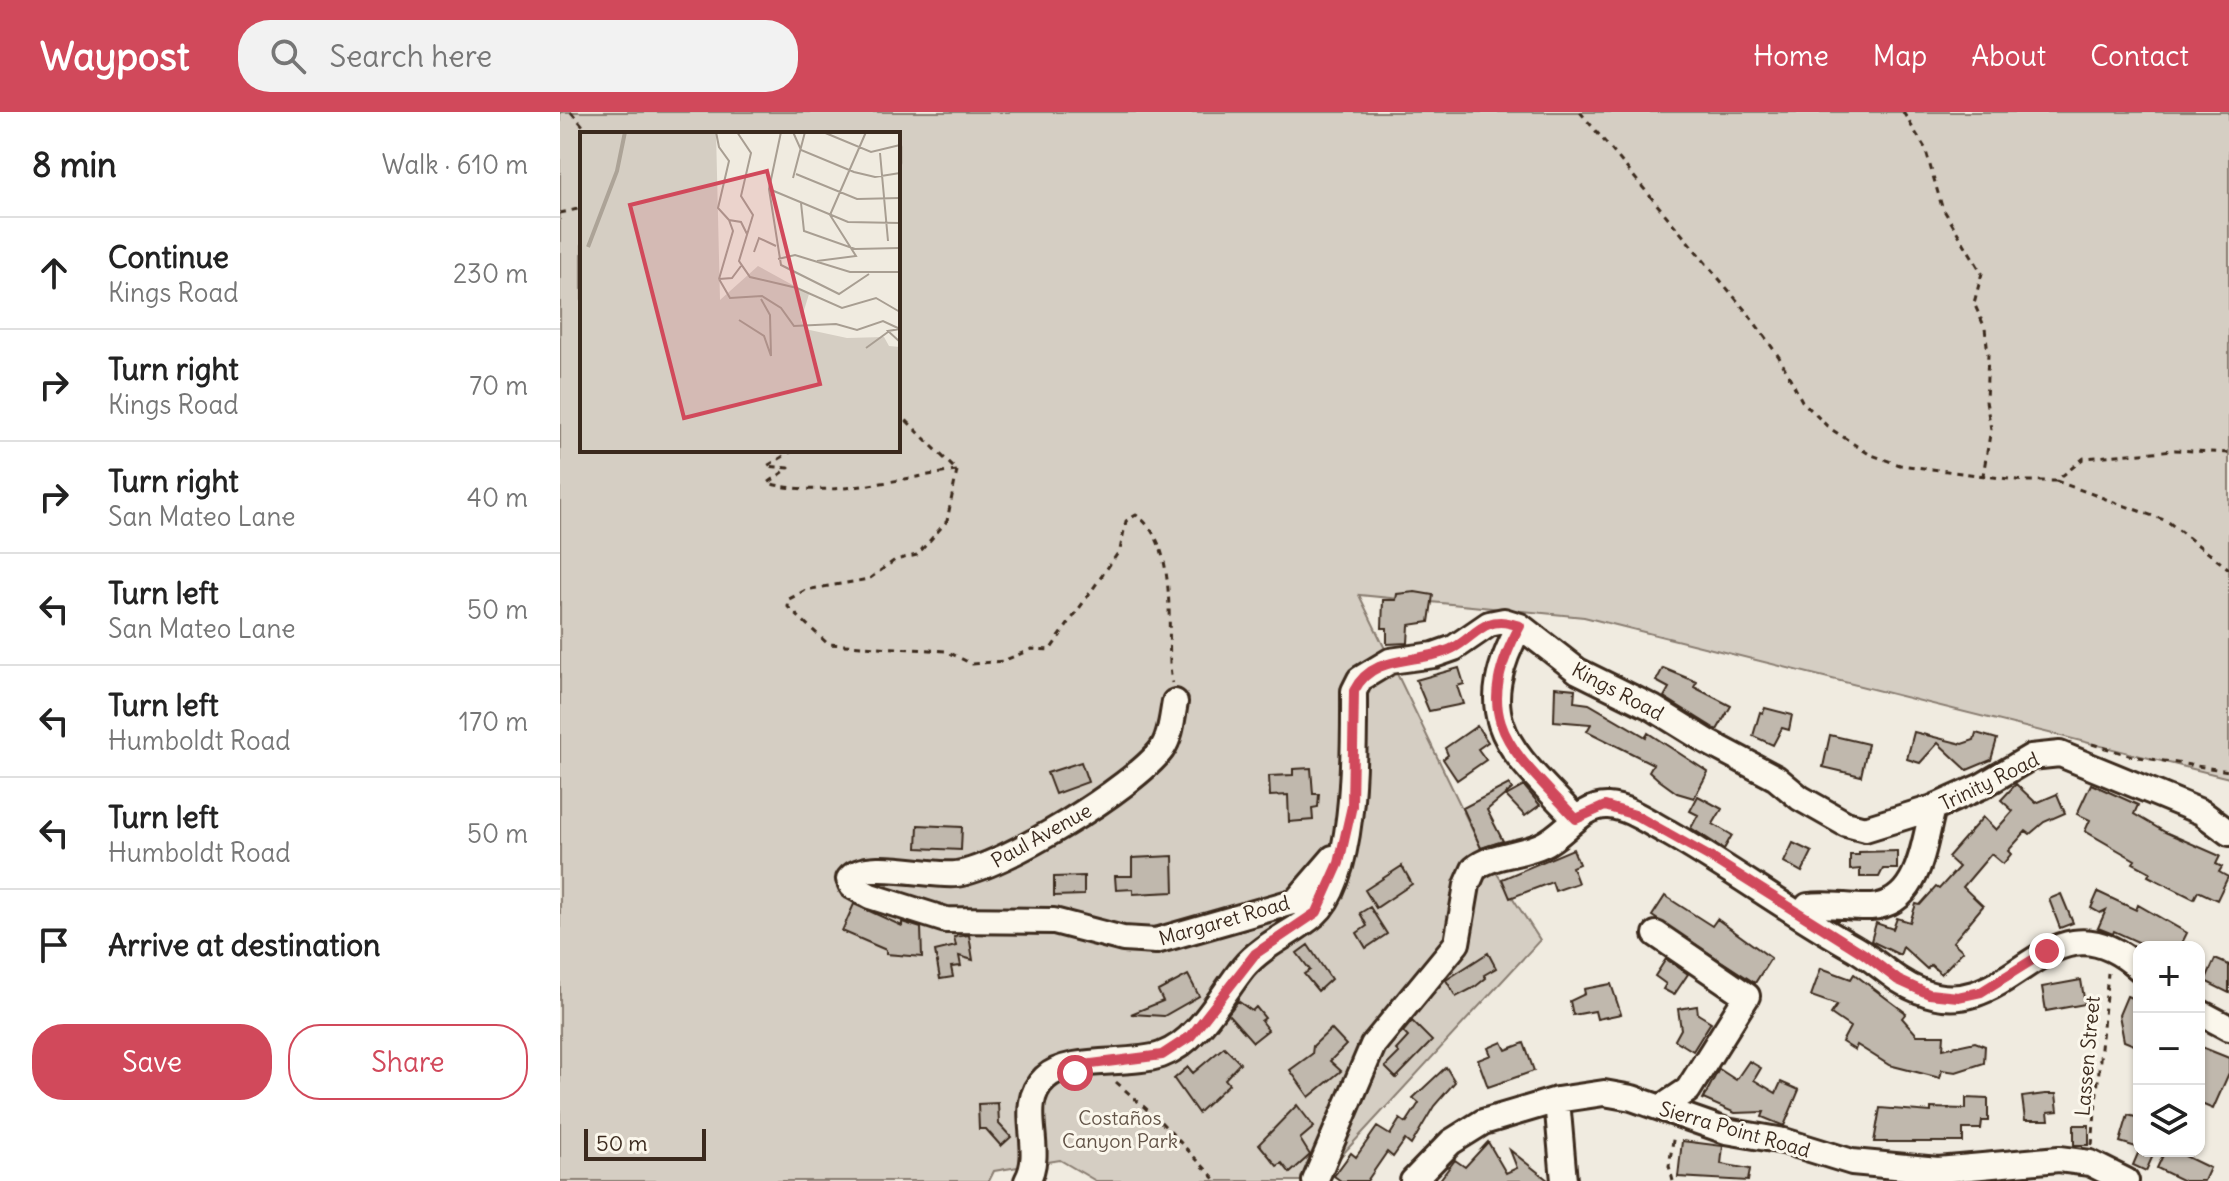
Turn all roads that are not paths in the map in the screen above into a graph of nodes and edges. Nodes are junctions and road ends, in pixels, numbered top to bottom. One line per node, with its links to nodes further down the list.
1 (1520, 626): 3 (street, Kings Road); 4 (street); 6 (street)
2 (1175, 702): 7 (street, Paul Avenue)
3 (1933, 808): 5 (street, Trinity Road); 8 (street, Trinity Road)
4 (1576, 819): 8 (street); 17 (street)
5 (2229, 833)
6 (1346, 836): 7 (street, Margaret Road); 16 (street)
7 (853, 874)
8 (1801, 916): 10 (street)
9 (1656, 934): 14 (street)
10 (2133, 964)
11 (2201, 1013): 12 (street)
12 (2229, 1028)
13 (1557, 1100): 14 (street, Sierra Point Road); 18 (street, Sierra Point Road); 19 (street)
14 (1680, 1115): 15 (street, Sierra Point Road)
15 (2084, 1172): 20 (street, Sierra Point Road)
16 (1027, 1181)
17 (1315, 1181)
18 (1413, 1181)
19 (1564, 1181)
20 (2126, 1181)

